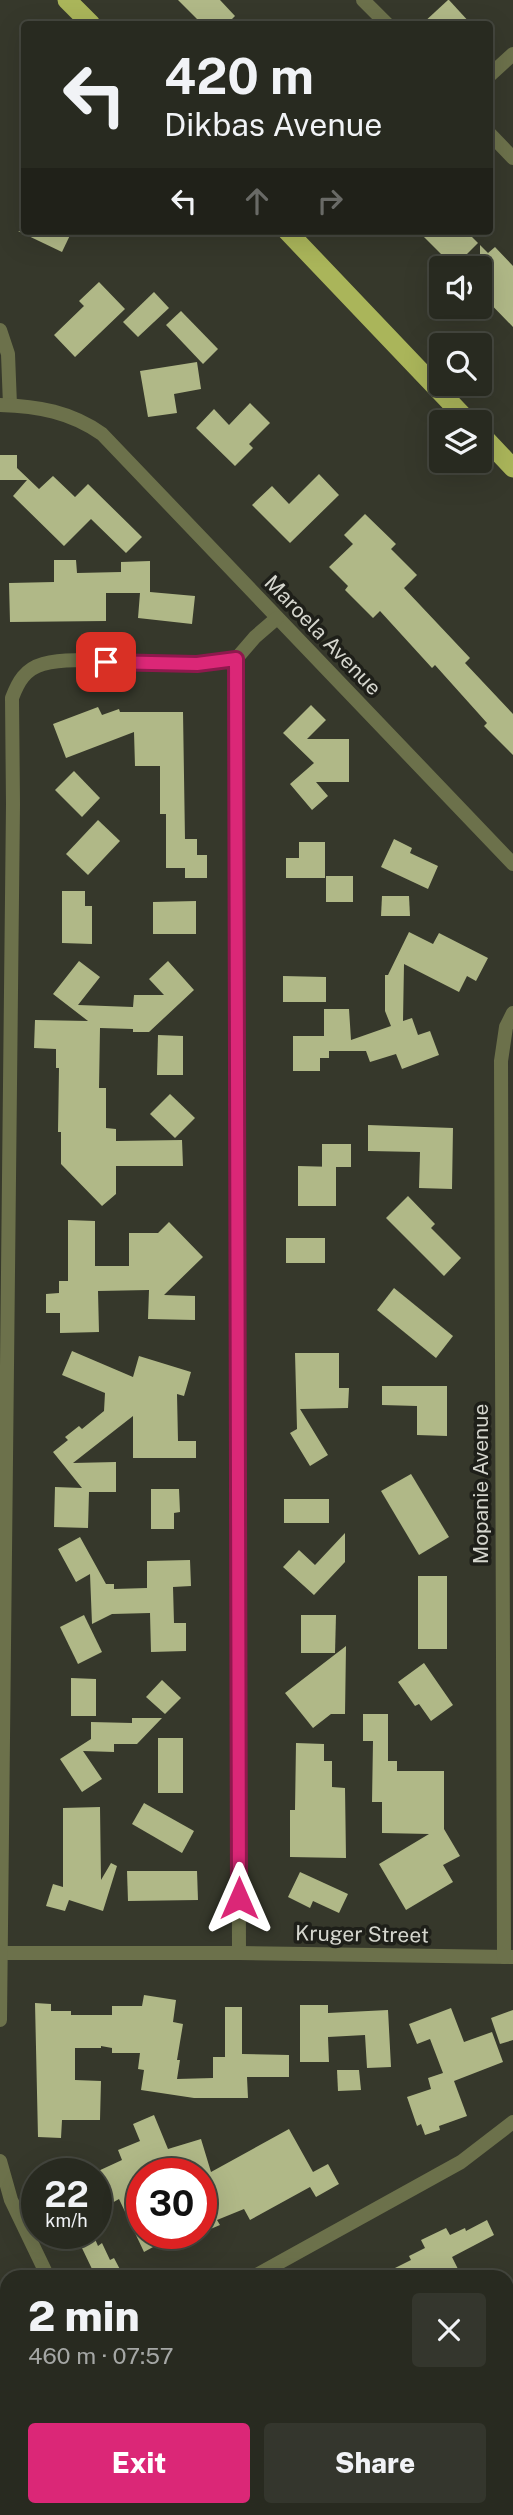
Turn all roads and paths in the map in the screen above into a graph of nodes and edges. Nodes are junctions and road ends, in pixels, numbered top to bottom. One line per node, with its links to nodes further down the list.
1 (67, 0): 3 (highway)
2 (363, 0): 4 (street)
3 (88, 21)
4 (384, 21)
5 (513, 54): 6 (street)
6 (493, 72)
7 (493, 137): 8 (street)
8 (513, 158)
9 (291, 235): 12 (highway)
10 (0, 330): 11 (street)
11 (5, 405): 15 (street, Maroela Avenue)
12 (458, 410)
13 (492, 446): 14 (highway)
14 (513, 468)
15 (277, 618): 16 (street); 17 (street, Maroela Avenue)
16 (236, 659): 19 (street); 20 (street)
17 (513, 864)
18 (513, 1013): 21 (street, Mopanie Avenue)
19 (1, 1953): 20 (street, Kruger Street); 22 (street)
20 (239, 1953): 21 (street, Kruger Street)
21 (508, 1957)
22 (0, 2020)
23 (513, 2122): 27 (street)
24 (0, 2161): 25 (street)
25 (5, 2200): 26 (street)
26 (44, 2270)
27 (266, 2270)

